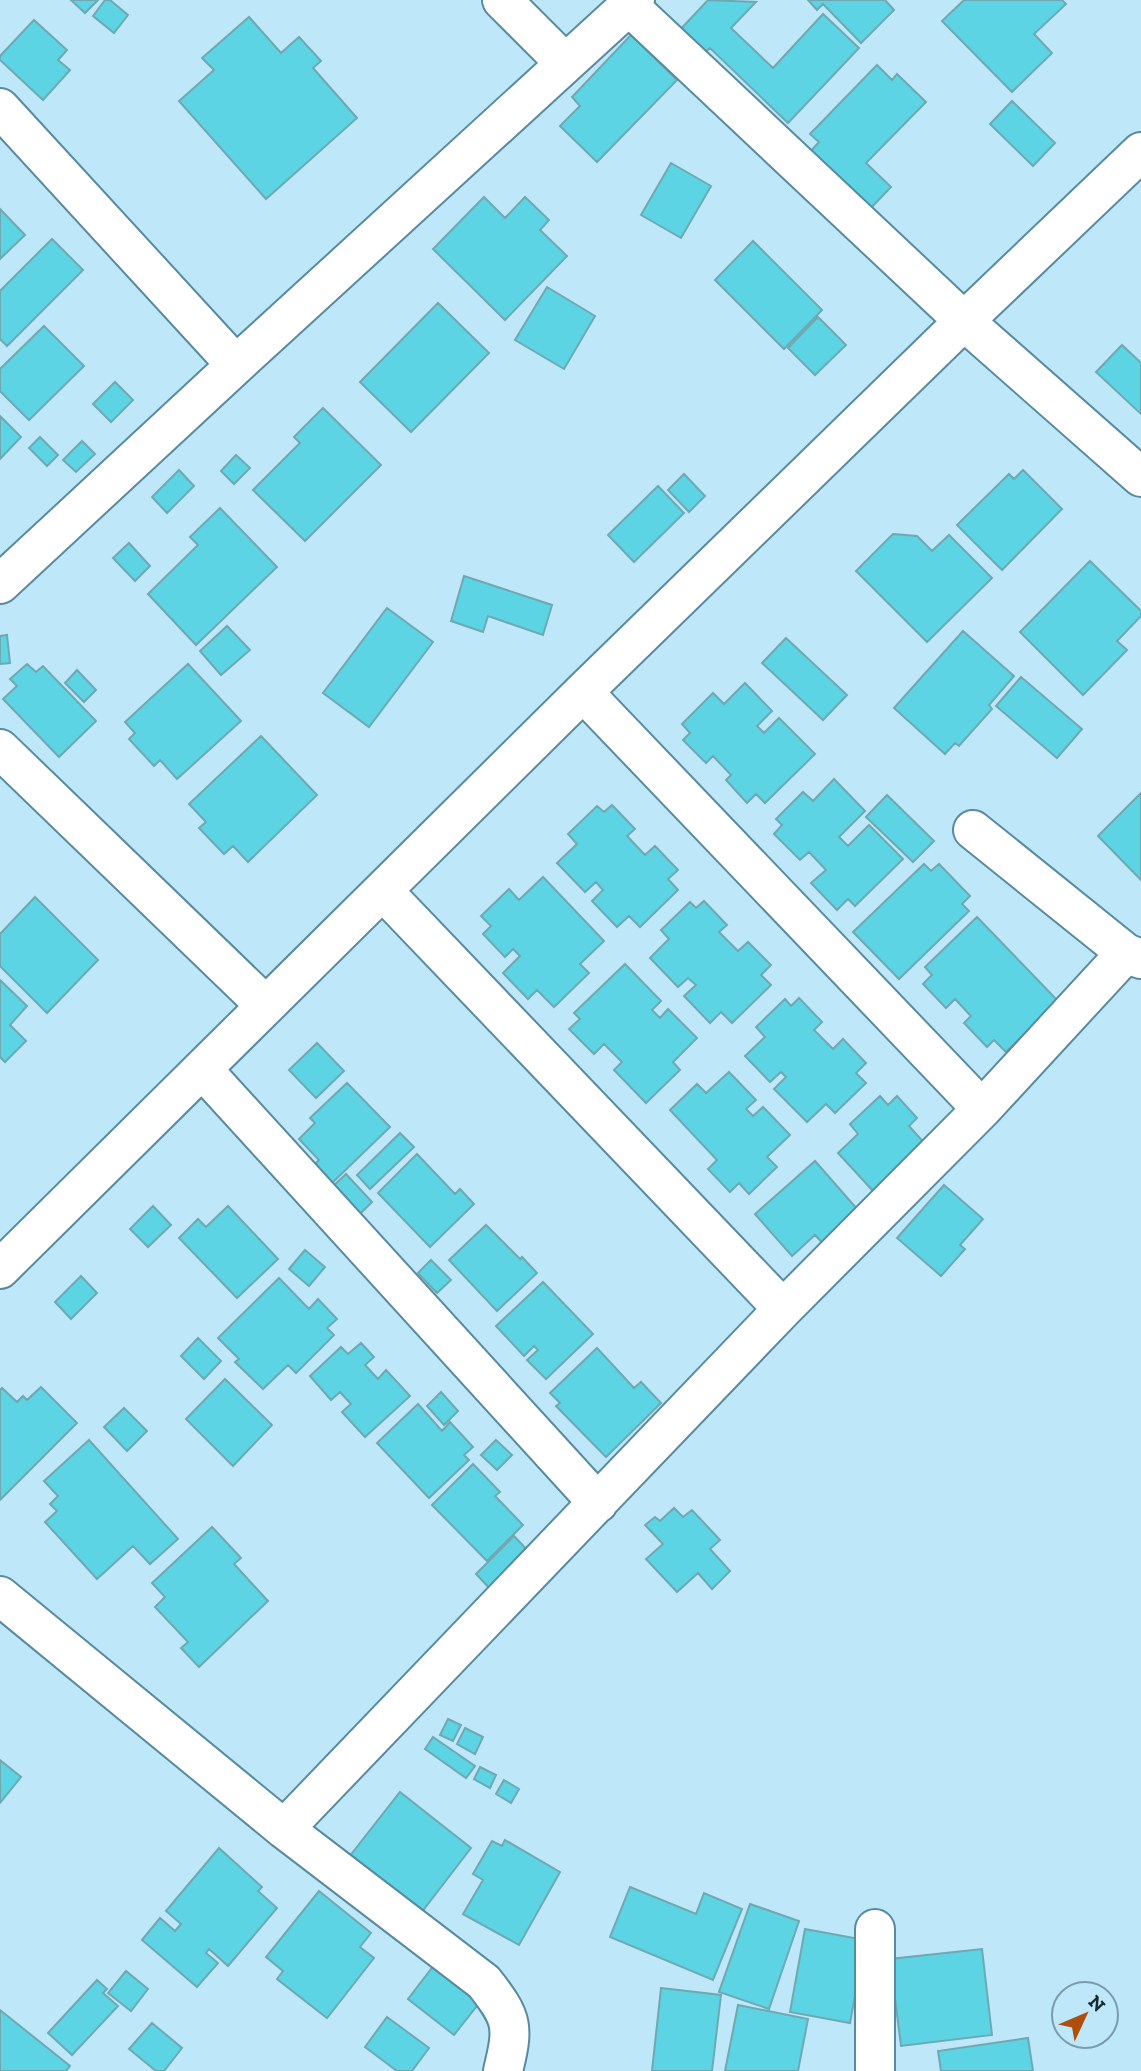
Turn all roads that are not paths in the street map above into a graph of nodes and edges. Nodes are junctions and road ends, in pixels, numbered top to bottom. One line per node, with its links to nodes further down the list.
1 (502, 0): 3 (street)
2 (632, 3): 3 (street); 6 (street)
3 (565, 63): 7 (street)
4 (0, 108): 7 (street)
5 (1141, 152): 6 (street)
6 (964, 321): 8 (street); 10 (street)
7 (236, 365): 9 (street)
8 (1141, 477)
9 (0, 584)
10 (583, 692): 13 (street); 17 (street)
11 (0, 749): 15 (street)
12 (973, 830): 14 (street)
13 (383, 891): 15 (street); 19 (street)
14 (1133, 956): 17 (street)
15 (265, 1005): 16 (street)
16 (203, 1070): 18 (street); 20 (street)
17 (982, 1109): 19 (street)
18 (0, 1269)
19 (783, 1309): 20 (street)
20 (598, 1503): 22 (street)
21 (0, 1596): 22 (street)
22 (284, 1829): 24 (street)
23 (875, 1929): 25 (street)
24 (503, 2071)
25 (875, 2071)

